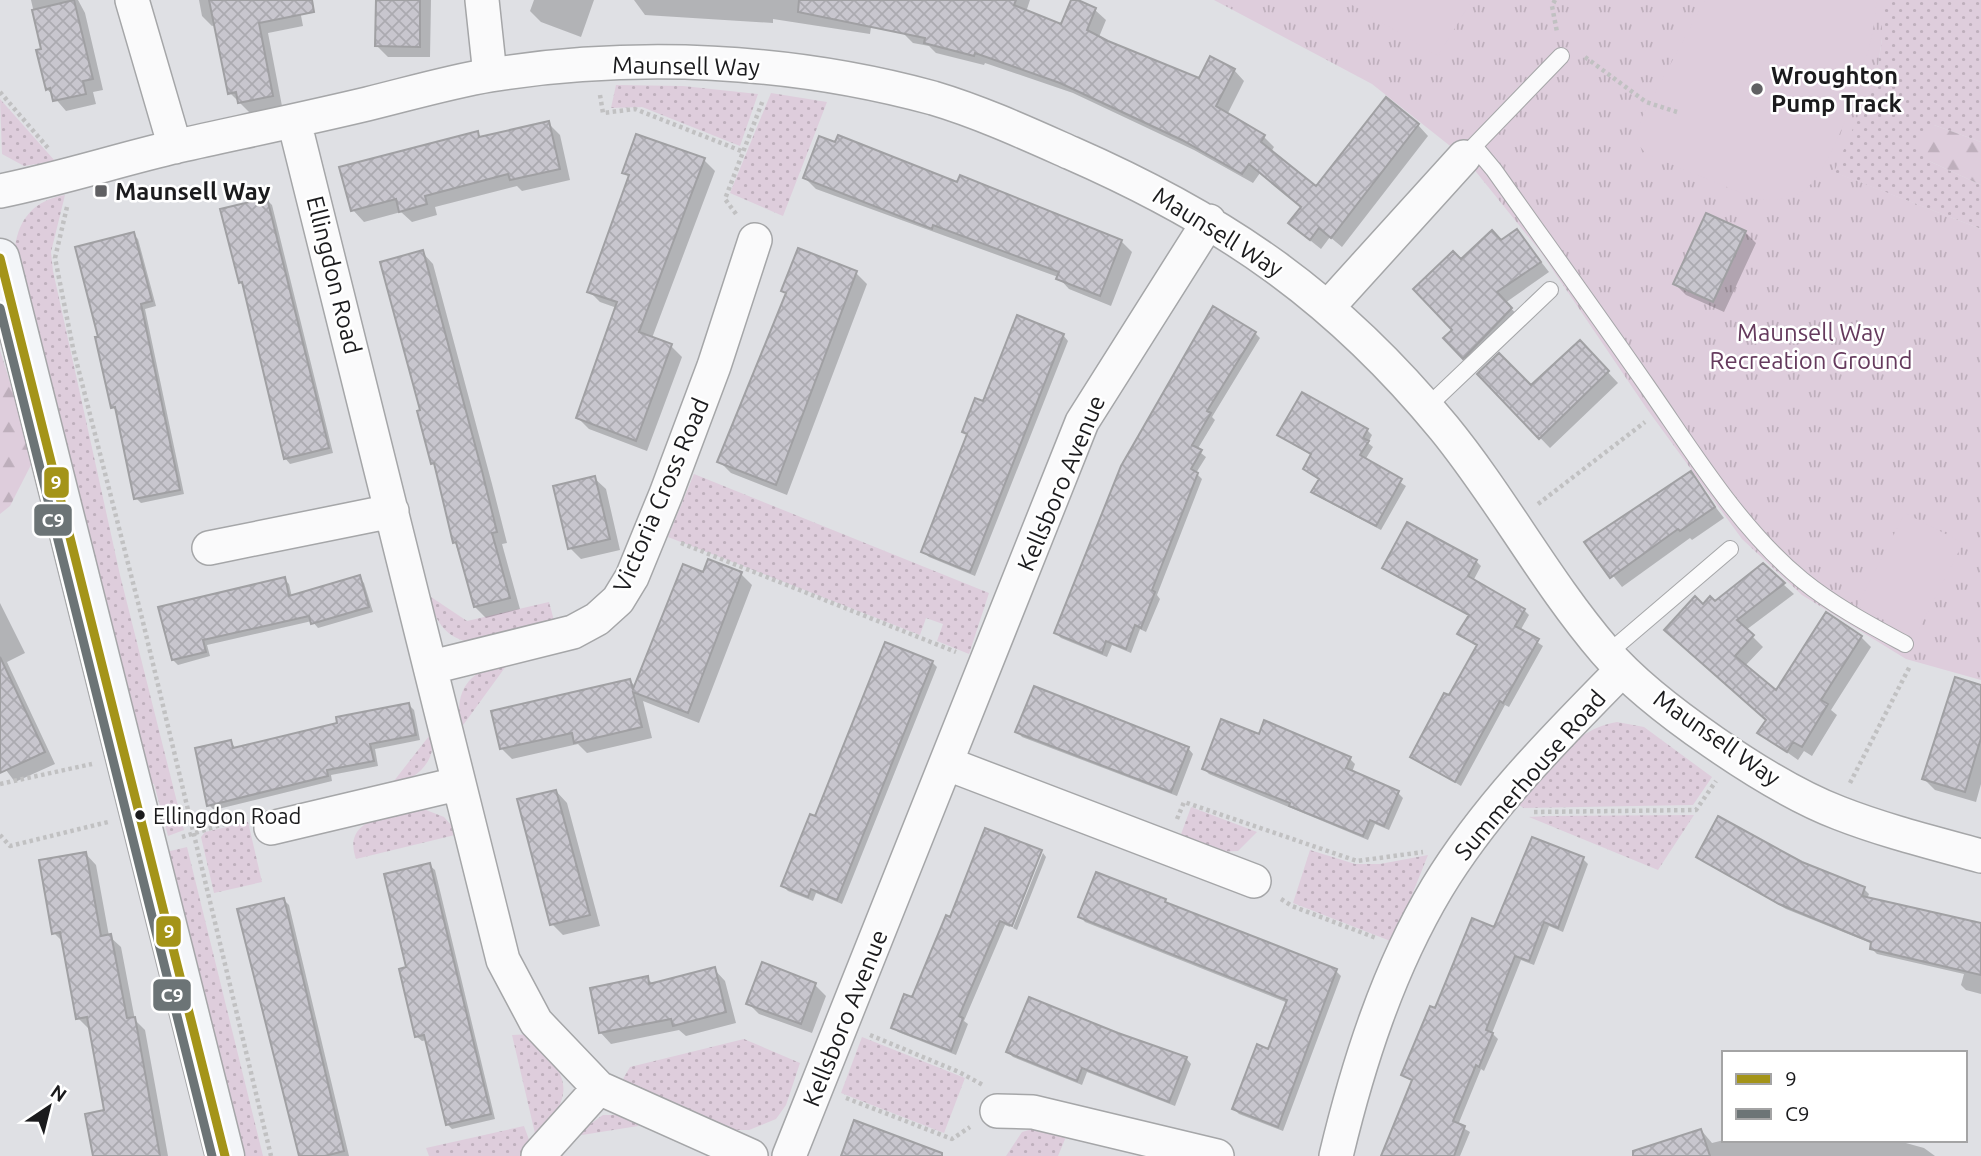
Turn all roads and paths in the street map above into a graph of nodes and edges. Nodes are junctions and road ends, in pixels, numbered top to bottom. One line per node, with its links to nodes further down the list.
1 (132, 0): 11 (street)
2 (482, 0): 8 (street)
3 (1555, 0): 4 (path)
4 (1558, 37)
5 (1561, 56): 13 (lane)
6 (594, 65): 7 (street, Maunsell Way); 8 (street, Maunsell Way); 12 (path)
7 (772, 68): 12 (path); 16 (street, Maunsell Way)
8 (490, 75): 10 (street, Maunsell Way)
9 (0, 93): 14 (path)
10 (294, 121): 11 (street, Maunsell Way); 23 (street, Ellingdon Road)
11 (175, 147): 14 (street, Maunsell Way)
12 (744, 152): 17 (path)
13 (1469, 152): 20 (street); 22 (lane)
14 (71, 174): 15 (street, Maunsell Way); 41 (path)
15 (0, 191)
16 (1209, 221): 20 (street, Maunsell Way); 30 (street, Kellsboro Avenue)
17 (755, 240): 25 (street, Victoria Cross Road)
18 (0, 258): 43 (main road)
19 (1550, 290): 21 (lane)
20 (1328, 307): 21 (street, Maunsell Way)
21 (1427, 407): 24 (street, Maunsell Way)
22 (1663, 409): 24 (path); 28 (lane)
23 (392, 511): 26 (street); 31 (street, Ellingdon Road)
24 (1513, 524): 29 (street, Maunsell Way)
25 (651, 531): 30 (path); 31 (street, Victoria Cross Road)
26 (209, 548)
27 (1730, 549): 29 (lane)
28 (1905, 644): 38 (path)
29 (1615, 662): 32 (street, Maunsell Way); 37 (street, Summerhouse Road)
30 (985, 665): 34 (street, Kellsboro Avenue)
31 (432, 667): 36 (street, Ellingdon Road)
32 (1729, 751): 37 (path); 38 (street, Maunsell Way)
33 (94, 764): 35 (path)
34 (948, 764): 44 (street); 49 (street, Kellsboro Avenue)
35 (0, 784)
36 (457, 784): 40 (street); 51 (street, Ellingdon Road)
37 (1495, 809): 45 (street, Summerhouse Road)
38 (1835, 812): 46 (street, Maunsell Way)
39 (115, 820): 42 (path)
40 (271, 828): 41 (path)
41 (194, 834): 43 (path); 54 (path)
42 (0, 835)
43 (148, 847): 53 (main road)
44 (1166, 847): 45 (path); 47 (street)
45 (1458, 856): 48 (street, Summerhouse Road)
46 (1981, 856)
47 (1254, 881): 48 (path)
48 (1407, 949): 59 (street, Summerhouse Road)
49 (843, 1024): 50 (street, Kellsboro Avenue); 52 (path)
50 (817, 1087): 52 (path); 57 (street, Kellsboro Avenue)
51 (599, 1088): 55 (street); 56 (street, Ellingdon Road)
52 (997, 1111): 58 (street)
53 (225, 1156)
54 (271, 1156)
55 (538, 1156)
56 (751, 1156)
57 (789, 1156)
58 (1217, 1156)
59 (1336, 1156)

